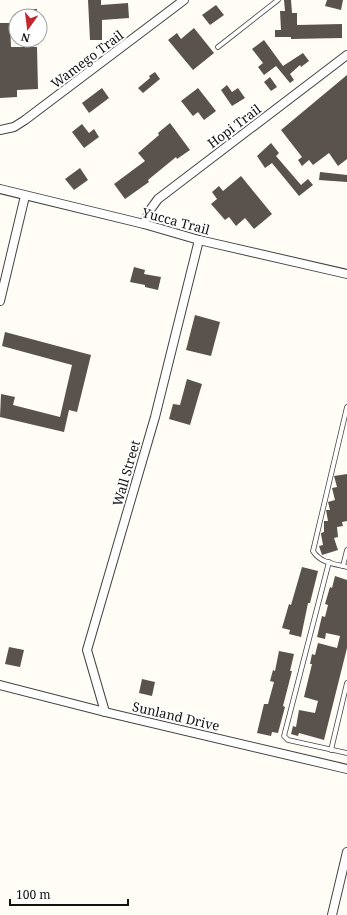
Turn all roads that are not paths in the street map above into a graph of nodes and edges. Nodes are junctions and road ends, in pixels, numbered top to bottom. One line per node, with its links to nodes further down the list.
1 (184, 0): 5 (street, Wamego Trail)
2 (278, 0): 3 (lane)
3 (218, 46)
4 (347, 56): 8 (street, Hopi Trail)
5 (0, 130)
6 (0, 189): 7 (street, Yucca Trail)
7 (25, 196): 8 (street, Yucca Trail); 11 (street)
8 (144, 224): 9 (street, Yucca Trail)
9 (200, 240): 10 (street, Yucca Trail); 18 (street, Wall Street)
10 (347, 274)
11 (0, 301)
12 (347, 407): 14 (lane)
13 (347, 550): 15 (lane)
14 (329, 562): 15 (lane); 19 (lane)
15 (345, 567)
16 (347, 683): 19 (lane)
17 (0, 685): 18 (street, Sunland Drive)
18 (105, 712): 21 (street, Sunland Drive)
19 (331, 750): 20 (lane)
20 (347, 754)
21 (347, 769)
22 (347, 852): 23 (street)
23 (332, 915)

